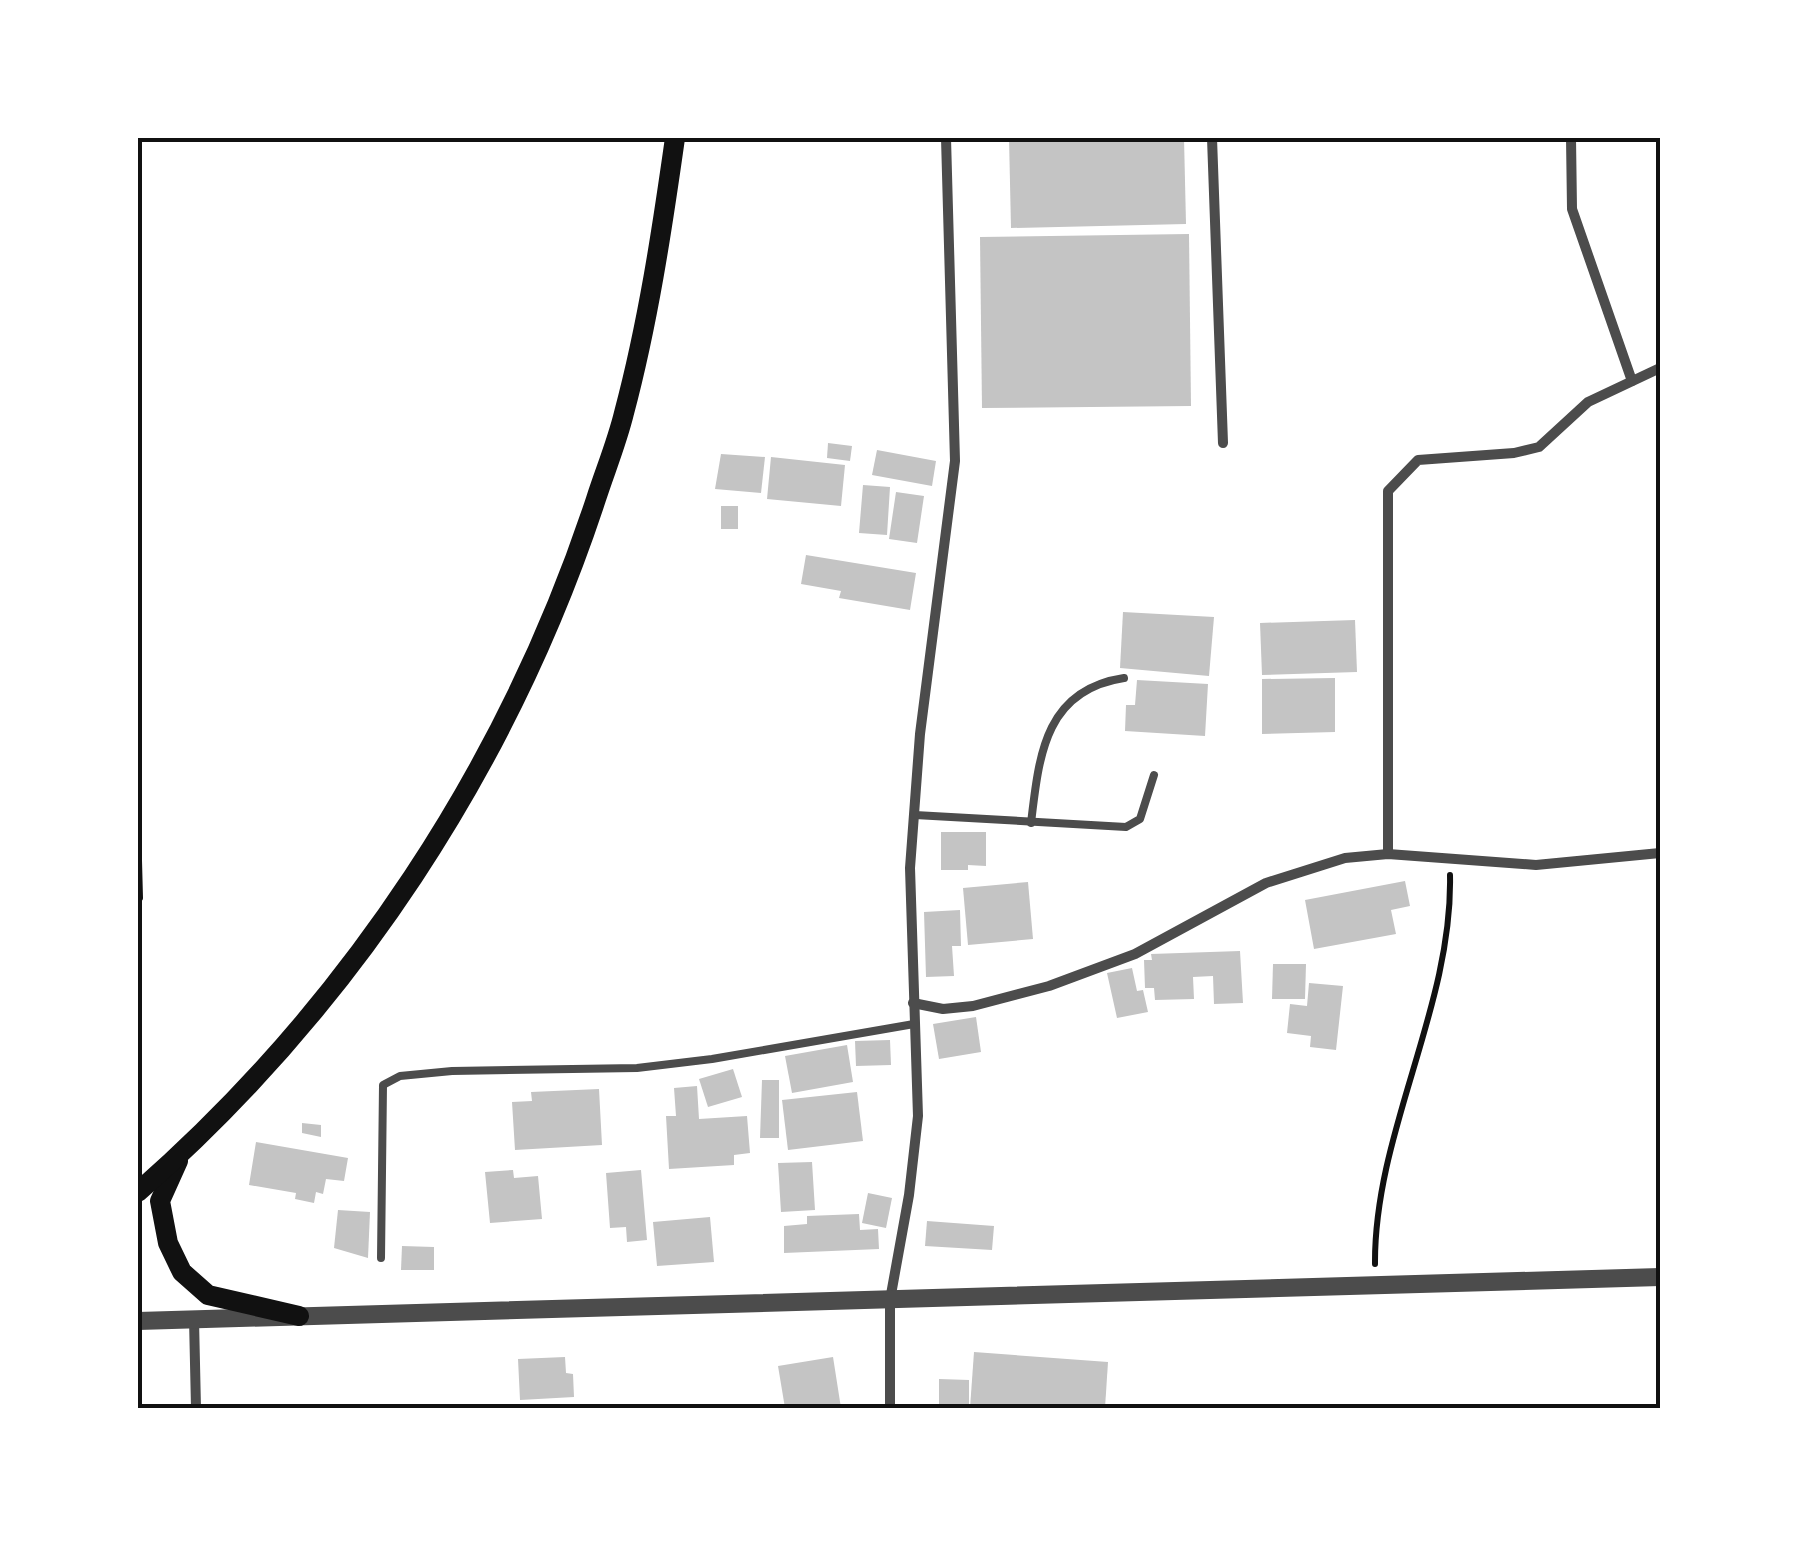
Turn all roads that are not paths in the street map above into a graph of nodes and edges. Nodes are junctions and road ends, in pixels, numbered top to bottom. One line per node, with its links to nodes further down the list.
1 (676, 138): 16 (main road)
2 (946, 138): 10 (street)
3 (1212, 138): 7 (street)
4 (1571, 138): 6 (street)
5 (1660, 368): 6 (street)
6 (1632, 381): 13 (street)
7 (1223, 442)
8 (1124, 678): 11 (lane)
9 (1154, 775): 11 (lane)
10 (915, 815): 11 (lane); 14 (street)
11 (1031, 823)
12 (1660, 853): 13 (street)
13 (1388, 854): 14 (street)
14 (913, 1003): 15 (street)
15 (914, 1024): 18 (lane); 20 (street)
16 (181, 1154): 17 (main road); 21 (main road)
17 (138, 1192)
18 (381, 1258)
19 (1660, 1277): 20 (street)
20 (890, 1300): 21 (street); 25 (street)
21 (299, 1316): 22 (street)
22 (194, 1319): 23 (street); 24 (street)
23 (138, 1321)
24 (196, 1408)
25 (890, 1408)

